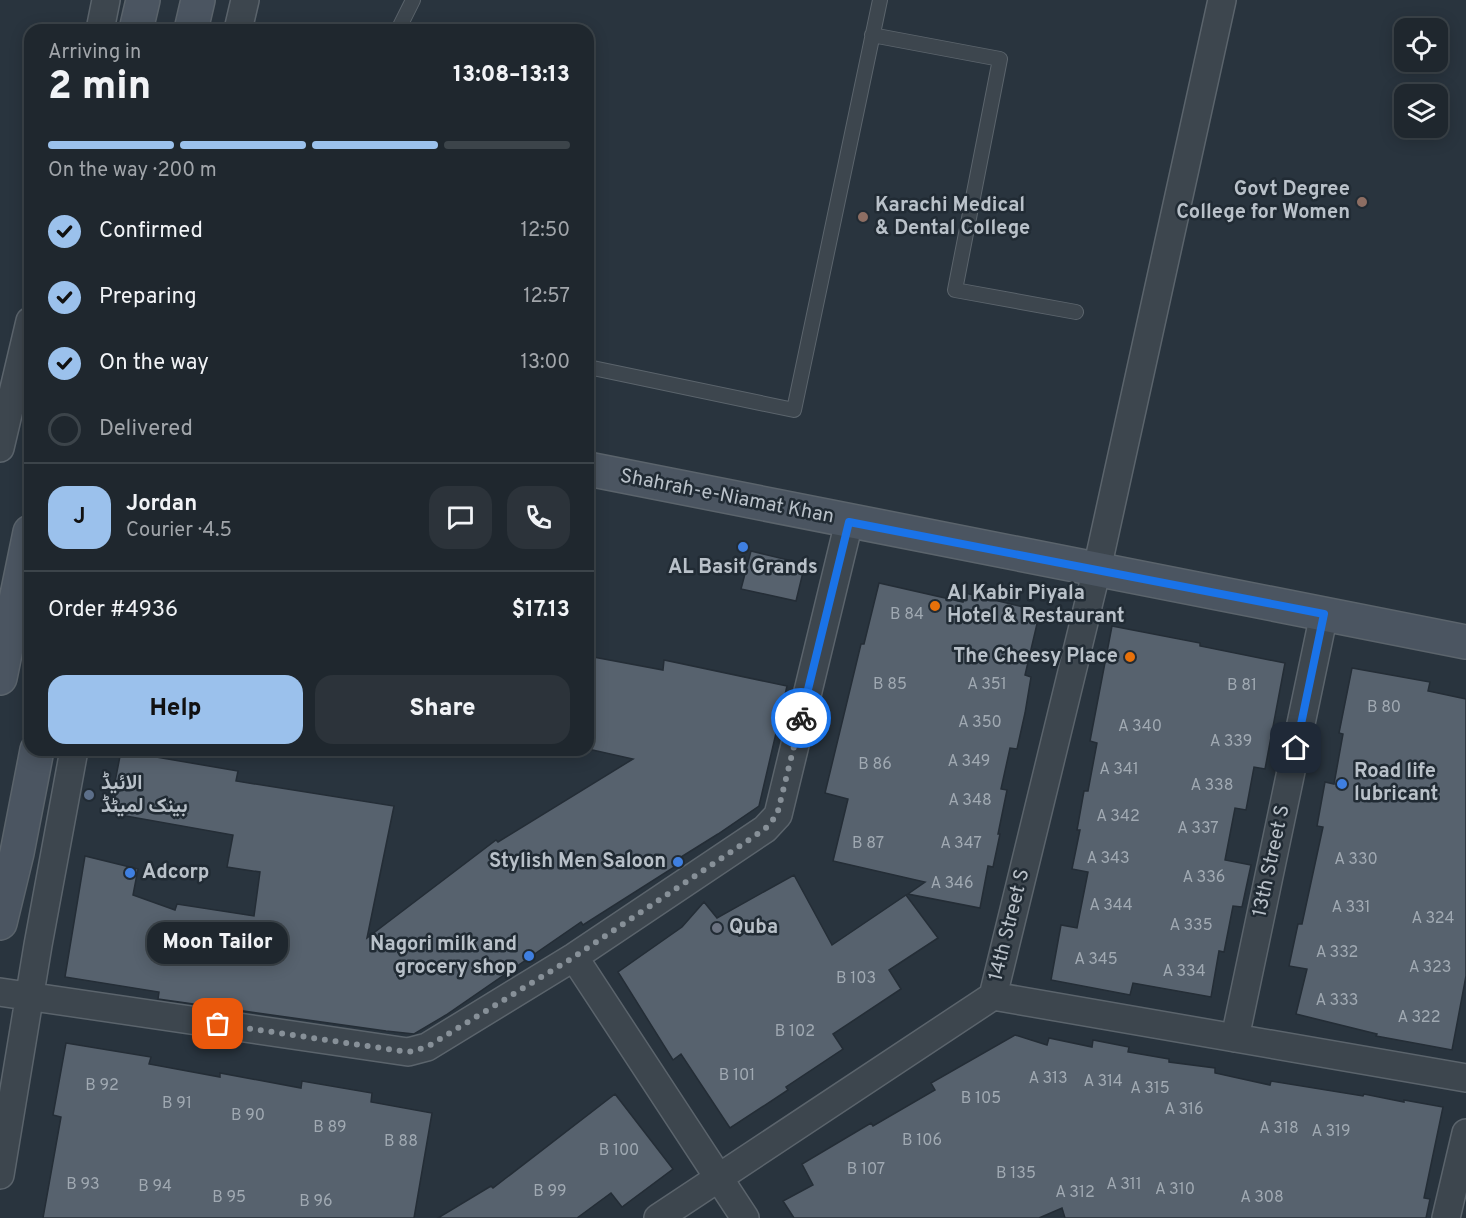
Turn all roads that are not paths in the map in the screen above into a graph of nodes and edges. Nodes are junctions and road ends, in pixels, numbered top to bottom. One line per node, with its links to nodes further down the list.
1 (106, 0): 8 (street)
2 (143, 0): 9 (main road)
3 (198, 0): 10 (main road)
4 (245, 0): 11 (street)
5 (413, 0): 12 (lane)
6 (880, 0): 13 (lane)
7 (1222, 0): 22 (street, 14th Street S)
8 (101, 24)
9 (137, 24)
10 (192, 24)
11 (239, 24)
12 (401, 24)
13 (872, 35): 14 (lane); 17 (lane)
14 (1076, 312)
15 (24, 335): 16 (street)
16 (17, 351): 18 (street)
17 (594, 369)
18 (0, 448)
19 (594, 470): 20 (main road, Shahrah-e-Niamat Khan)
20 (849, 522): 22 (main road, Shahrah-e-Niamat Khan); 29 (street)
21 (24, 561): 25 (main road)
22 (1097, 569): 23 (main road, Shahrah-e-Niamat Khan); 32 (street, 14th Street S)
23 (1324, 614): 24 (main road, Shahrah-e-Niamat Khan); 33 (street, 13th Street S)
24 (1466, 642)
25 (0, 678)
26 (36, 756): 28 (main road)
27 (73, 756): 31 (street)
28 (0, 923)
29 (574, 957): 31 (street); 37 (street)
30 (0, 992): 31 (street)
31 (29, 996): 36 (street)
32 (993, 996): 33 (street); 37 (street, 14th Street S)
33 (1235, 1038): 34 (street)
34 (1466, 1078)
35 (1466, 1133): 40 (street)
36 (0, 1175)
37 (718, 1178): 38 (street, 14th Street S); 39 (street)
38 (658, 1218)
39 (745, 1218)
40 (1446, 1218)

